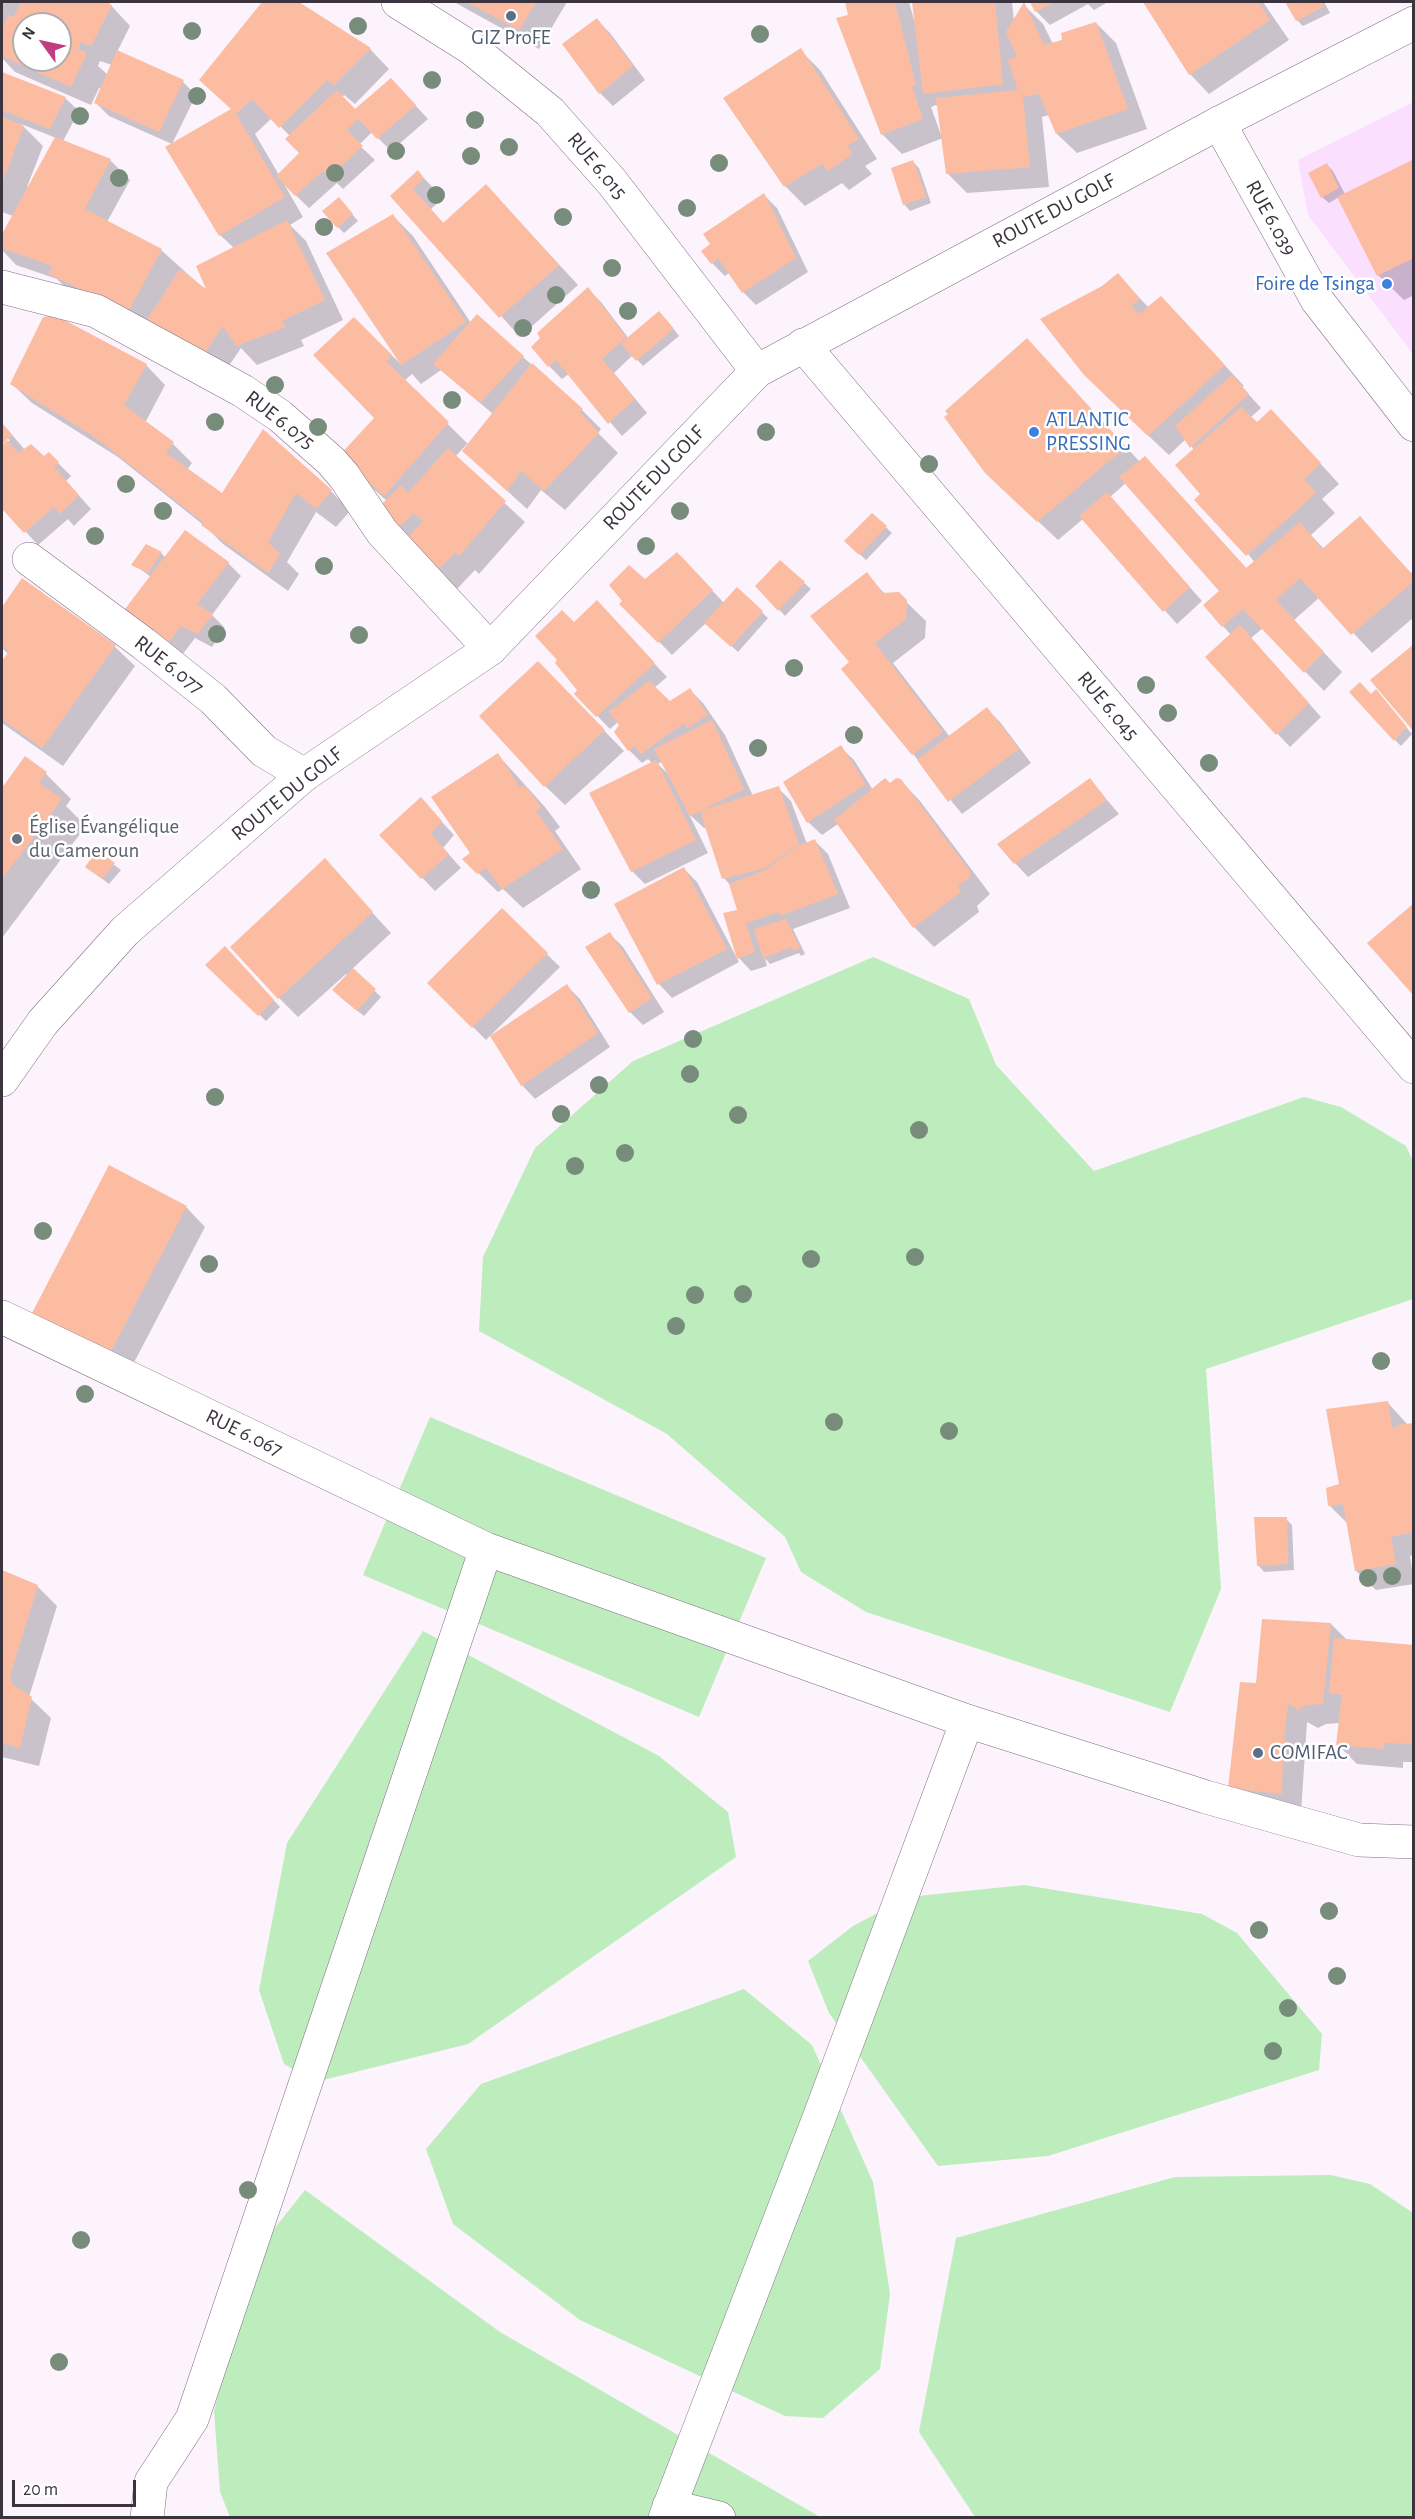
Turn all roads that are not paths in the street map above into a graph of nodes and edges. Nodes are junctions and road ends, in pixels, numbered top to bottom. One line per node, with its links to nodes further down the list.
1 (398, 2): 6 (street, RUE 6.015)
2 (1413, 23): 3 (street, ROUTE DU GOLF)
3 (1219, 123): 5 (street, ROUTE DU GOLF); 7 (street, RUE 6.039)
4 (2, 286): 9 (street, RUE 6.075)
5 (803, 345): 6 (street, ROUTE DU GOLF); 11 (street, RUE 6.045)
6 (757, 371): 9 (street, ROUTE DU GOLF)
7 (1413, 425)
8 (29, 559): 10 (street, RUE 6.077)
9 (490, 649): 10 (street, ROUTE DU GOLF)
10 (304, 776): 12 (street, ROUTE DU GOLF)
11 (1413, 1067)
12 (2, 1080)
13 (2, 1317): 14 (street, RUE 6.067)
14 (486, 1549): 15 (street, RUE 6.067); 18 (street)
15 (967, 1721): 16 (street, RUE 6.067); 17 (street)
16 (1413, 1842)
17 (667, 2512): 19 (street)
18 (147, 2517)
19 (719, 2517)

